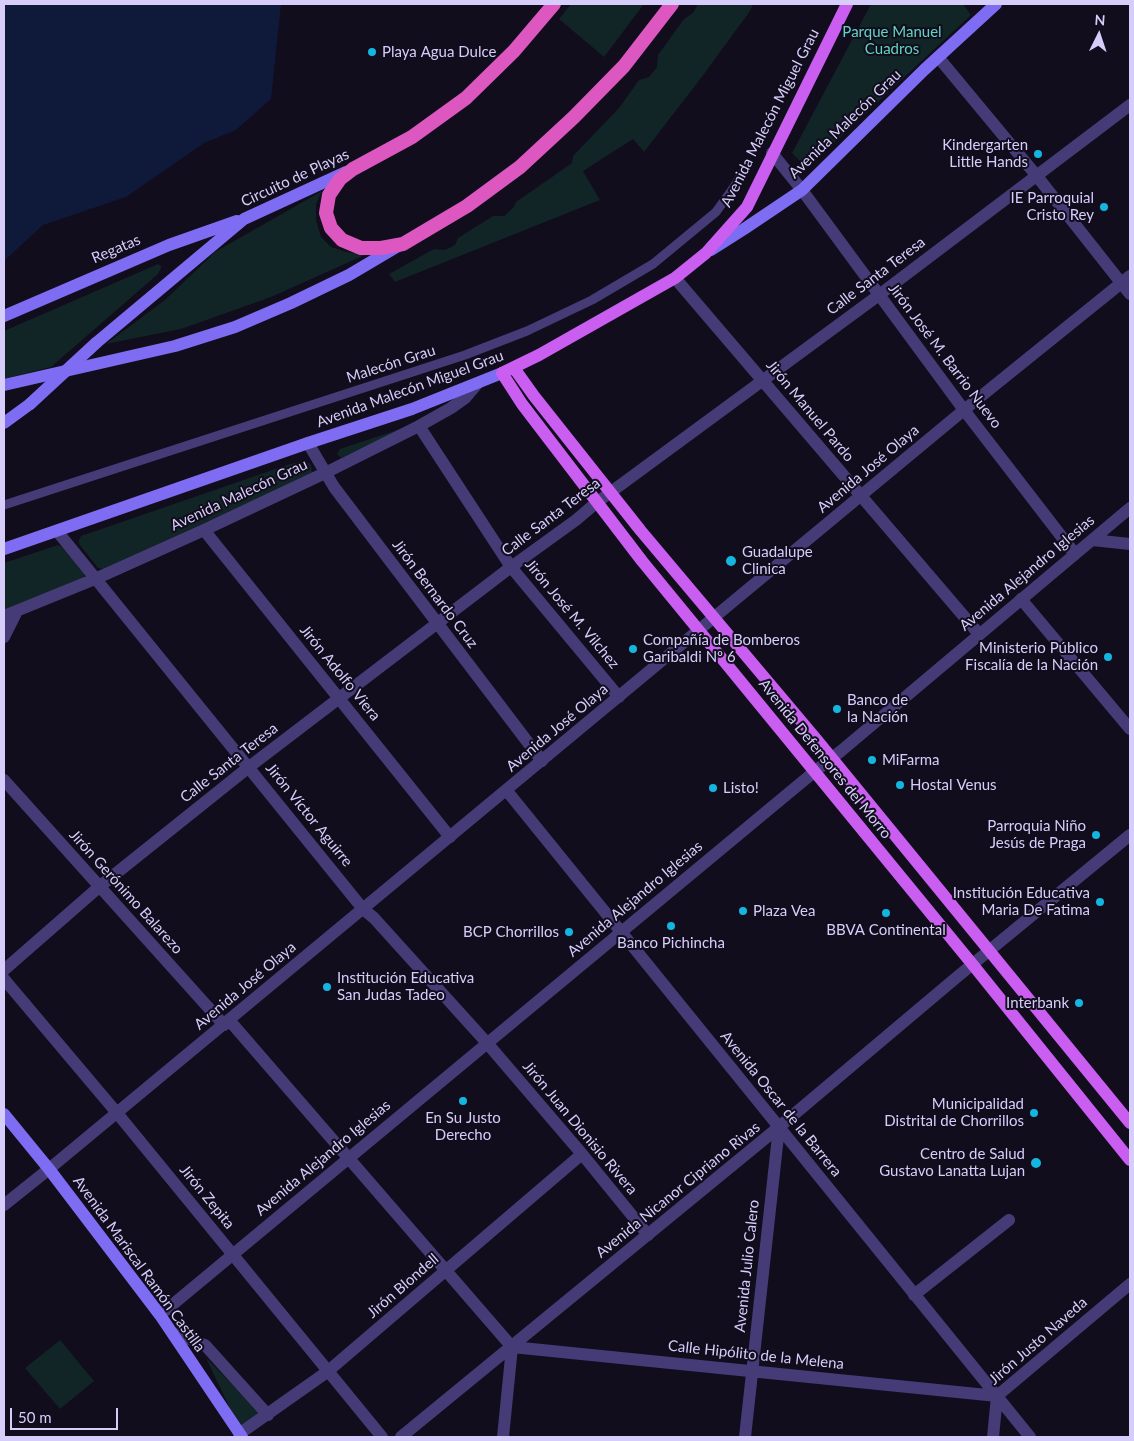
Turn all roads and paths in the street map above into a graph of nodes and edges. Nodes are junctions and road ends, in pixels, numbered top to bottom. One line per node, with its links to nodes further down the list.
1 (554, 4): 8 (highway, Circuito de Playas)
2 (672, 4): 13 (highway)
3 (847, 4): 7 (main road, Avenida Malecón Miguel Grau)
4 (996, 4): 5 (main road, Avenida Malecón Grau)
5 (938, 57): 10 (street); 11 (main road, Avenida Malecón Grau)
6 (1130, 105): 10 (street, Calle Santa Teresa)
7 (772, 153): 11 (street, Jirón José M. Barrio Nuevo); 14 (main road, Avenida Malecón Miguel Grau)
8 (353, 169): 12 (main road, Circuito de Playas); 13 (highway)
9 (742, 173): 32 (street, Malecón Grau)
10 (1036, 175): 16 (street); 18 (street, Calle Santa Teresa)
11 (802, 190): 14 (main road, Avenida Malecón Grau); 18 (street, Jirón José M. Barrio Nuevo)
12 (244, 219): 19 (main road, Regatas); 25 (main road, Circuito de Playas, bridge)
13 (402, 244): 23 (main road)
14 (706, 253): 15 (main road, Avenida Malecón Miguel Grau)
15 (675, 278): 20 (main road, Avenida Malecón Miguel Grau); 21 (street, Jirón Manuel Pardo)
16 (1126, 280): 17 (street); 24 (street, Avenida José Olaya)
17 (1130, 294)
18 (879, 295): 21 (street, Calle Santa Teresa); 24 (street, Jirón José M. Barrio Nuevo)
19 (4, 316)
20 (508, 371): 22 (main road, Avenida Malecón Miguel Grau); 29 (main road, Avenida Defensores del Morro); 31 (main road, Avenida Defensores del Morro)
21 (762, 380): 29 (street, Calle Santa Teresa); 30 (street, Jirón Manuel Pardo)
22 (477, 384): 26 (street, Avenida Malecón Grau); 27 (main road, Avenida Malecón Miguel Grau)
23 (4, 385)
24 (964, 410): 30 (street, Avenida José Olaya); 39 (street, Jirón José M. Barrio Nuevo)
25 (4, 423)
26 (419, 426): 28 (street, Avenida Malecón Grau); 40 (street, Jirón José M. Vilchez)
27 (308, 443): 28 (street, Jirón Bernardo Cruz); 35 (main road, Avenida Malecón Miguel Grau)
28 (325, 473): 34 (street, Avenida Malecón Grau); 46 (street, Jirón Bernardo Cruz)
29 (610, 493): 31 (street, Calle Santa Teresa); 45 (main road, Avenida Defensores del Morro)
30 (861, 496): 45 (street, Avenida José Olaya); 48 (street, Jirón Manuel Pardo)
31 (596, 503): 40 (street, Calle Santa Teresa); 47 (main road, Avenida Defensores del Morro)
32 (4, 505)
33 (1130, 508): 36 (street, Avenida Alejandro Iglesias)
34 (204, 530): 41 (street, Avenida Malecón Grau); 51 (street, Jirón Adolfo Viera)
35 (57, 531): 38 (main road, Avenida Malecón Miguel Grau); 41 (street, Jirón Víctor Aguirre)
36 (1092, 540): 37 (street); 39 (street, Avenida Alejandro Iglesias)
37 (1130, 544)
38 (4, 549)
39 (1075, 554): 42 (street, Avenida Alejandro Iglesias)
40 (511, 567): 46 (street, Calle Santa Teresa); 50 (street, Jirón José M. Vilchez)
41 (95, 579): 43 (street, Avenida Malecón Grau); 55 (street, Jirón Víctor Aguirre)
42 (1022, 599): 48 (street, Avenida Alejandro Iglesias); 52 (street)
43 (17, 610): 44 (street, Avenida Malecón Grau); 49 (street)
44 (4, 616)
45 (714, 618): 47 (street, Avenida José Olaya); 53 (main road, Avenida Defensores del Morro)
46 (438, 624): 51 (street, Calle Santa Teresa); 54 (street, Jirón Bernardo Cruz)
47 (698, 632): 50 (street, Avenida José Olaya); 56 (main road, Avenida Defensores del Morro)
48 (979, 634): 53 (street, Avenida Alejandro Iglesias)
49 (4, 637)
50 (619, 697): 54 (street, Avenida José Olaya)
51 (339, 698): 55 (street, Calle Santa Teresa); 60 (street, Jirón Adolfo Viera)
52 (1130, 729)
53 (832, 759): 56 (street, Avenida Alejandro Iglesias); 64 (main road, Avenida Defensores del Morro)
54 (542, 761): 58 (street, Avenida José Olaya)
55 (249, 767): 61 (street, Calle Santa Teresa); 62 (street, Jirón Víctor Aguirre)
56 (814, 772): 63 (street, Avenida Alejandro Iglesias); 65 (main road, Avenida Defensores del Morro)
57 (4, 780): 61 (street, Jirón Gerónimo Balarezo)
58 (506, 790): 60 (street, Avenida José Olaya); 63 (street, Avenida Oscar de la Barrera)
59 (1130, 835): 64 (street, Avenida Nicanor Cipriano Rivas)
60 (450, 837): 62 (street, Avenida José Olaya)
61 (99, 886): 66 (street, Calle Santa Teresa); 68 (street, Jirón Gerónimo Balarezo)
62 (363, 909): 68 (street, Avenida José Olaya); 69 (street, Jirón Víctor Aguirre)
63 (621, 932): 69 (street, Avenida Alejandro Iglesias); 73 (street, Avenida Oscar de la Barrera)
64 (990, 951): 65 (street, Avenida Nicanor Cipriano Rivas); 72 (main road, Avenida Defensores del Morro)
65 (973, 965): 73 (street, Avenida Nicanor Cipriano Rivas); 76 (main road, Avenida Defensores del Morro)
66 (4, 970)
67 (4, 979): 70 (street, Jirón Zepita)
68 (226, 1023): 70 (street, Avenida José Olaya); 75 (street, Jirón Gerónimo Balarezo)
69 (487, 1043): 74 (street, Jirón Juan Dionisio Rivera); 75 (street, Avenida Alejandro Iglesias)
70 (118, 1113): 77 (street, Avenida José Olaya); 81 (street, Jirón Zepita)
71 (4, 1114): 77 (main road, Avenida Mariscal Ramón Castilla)
72 (1130, 1123)
73 (779, 1128): 80 (street, Avenida Nicanor Cipriano Rivas); 84 (street, Avenida Oscar de la Barrera); 88 (street, Avenida Julio Calero)
74 (582, 1154): 80 (street, Jirón Juan Dionisio Rivera); 82 (street, Jirón Blondell)
75 (348, 1158): 81 (street, Avenida Alejandro Iglesias); 82 (street, Jirón Gerónimo Balarezo)
76 (1130, 1160)
77 (49, 1169): 78 (street, Avenida José Olaya); 85 (main road, Avenida Mariscal Ramón Castilla)
78 (4, 1205)
79 (1009, 1220): 84 (street)
80 (648, 1235): 87 (street, Avenida Nicanor Cipriano Rivas)
81 (233, 1254): 85 (street, Avenida Alejandro Iglesias); 89 (street, Jirón Zepita)
82 (446, 1270): 87 (street, Jirón Gerónimo Balarezo); 89 (street, Jirón Blondell)
83 (1130, 1284): 90 (street, Jirón Justo Naveda)
84 (914, 1295): 90 (street, Avenida Oscar de la Barrera)
85 (160, 1314): 86 (main road, Avenida Mariscal Ramón Castilla)
86 (173, 1333): 91 (street); 92 (main road, Avenida Mariscal Ramón Castilla)
87 (512, 1347): 88 (street, Calle Hipólito de la Melena); 94 (street, Avenida Nicanor Cipriano Rivas); 95 (street)
88 (752, 1370): 90 (street, Calle Hipólito de la Melena); 96 (street, Avenida Julio Calero)
89 (327, 1372): 91 (street, Jirón Blondell); 93 (street, Jirón Zepita)
90 (997, 1396): 97 (street, Jirón Justo Naveda); 98 (street, Avenida Oscar de la Barrera)
91 (268, 1415): 92 (street, Jirón Blondell)
92 (240, 1436)
93 (382, 1437)
94 (402, 1437)
95 (503, 1437)
96 (745, 1437)
97 (993, 1437)
98 (1030, 1437)

